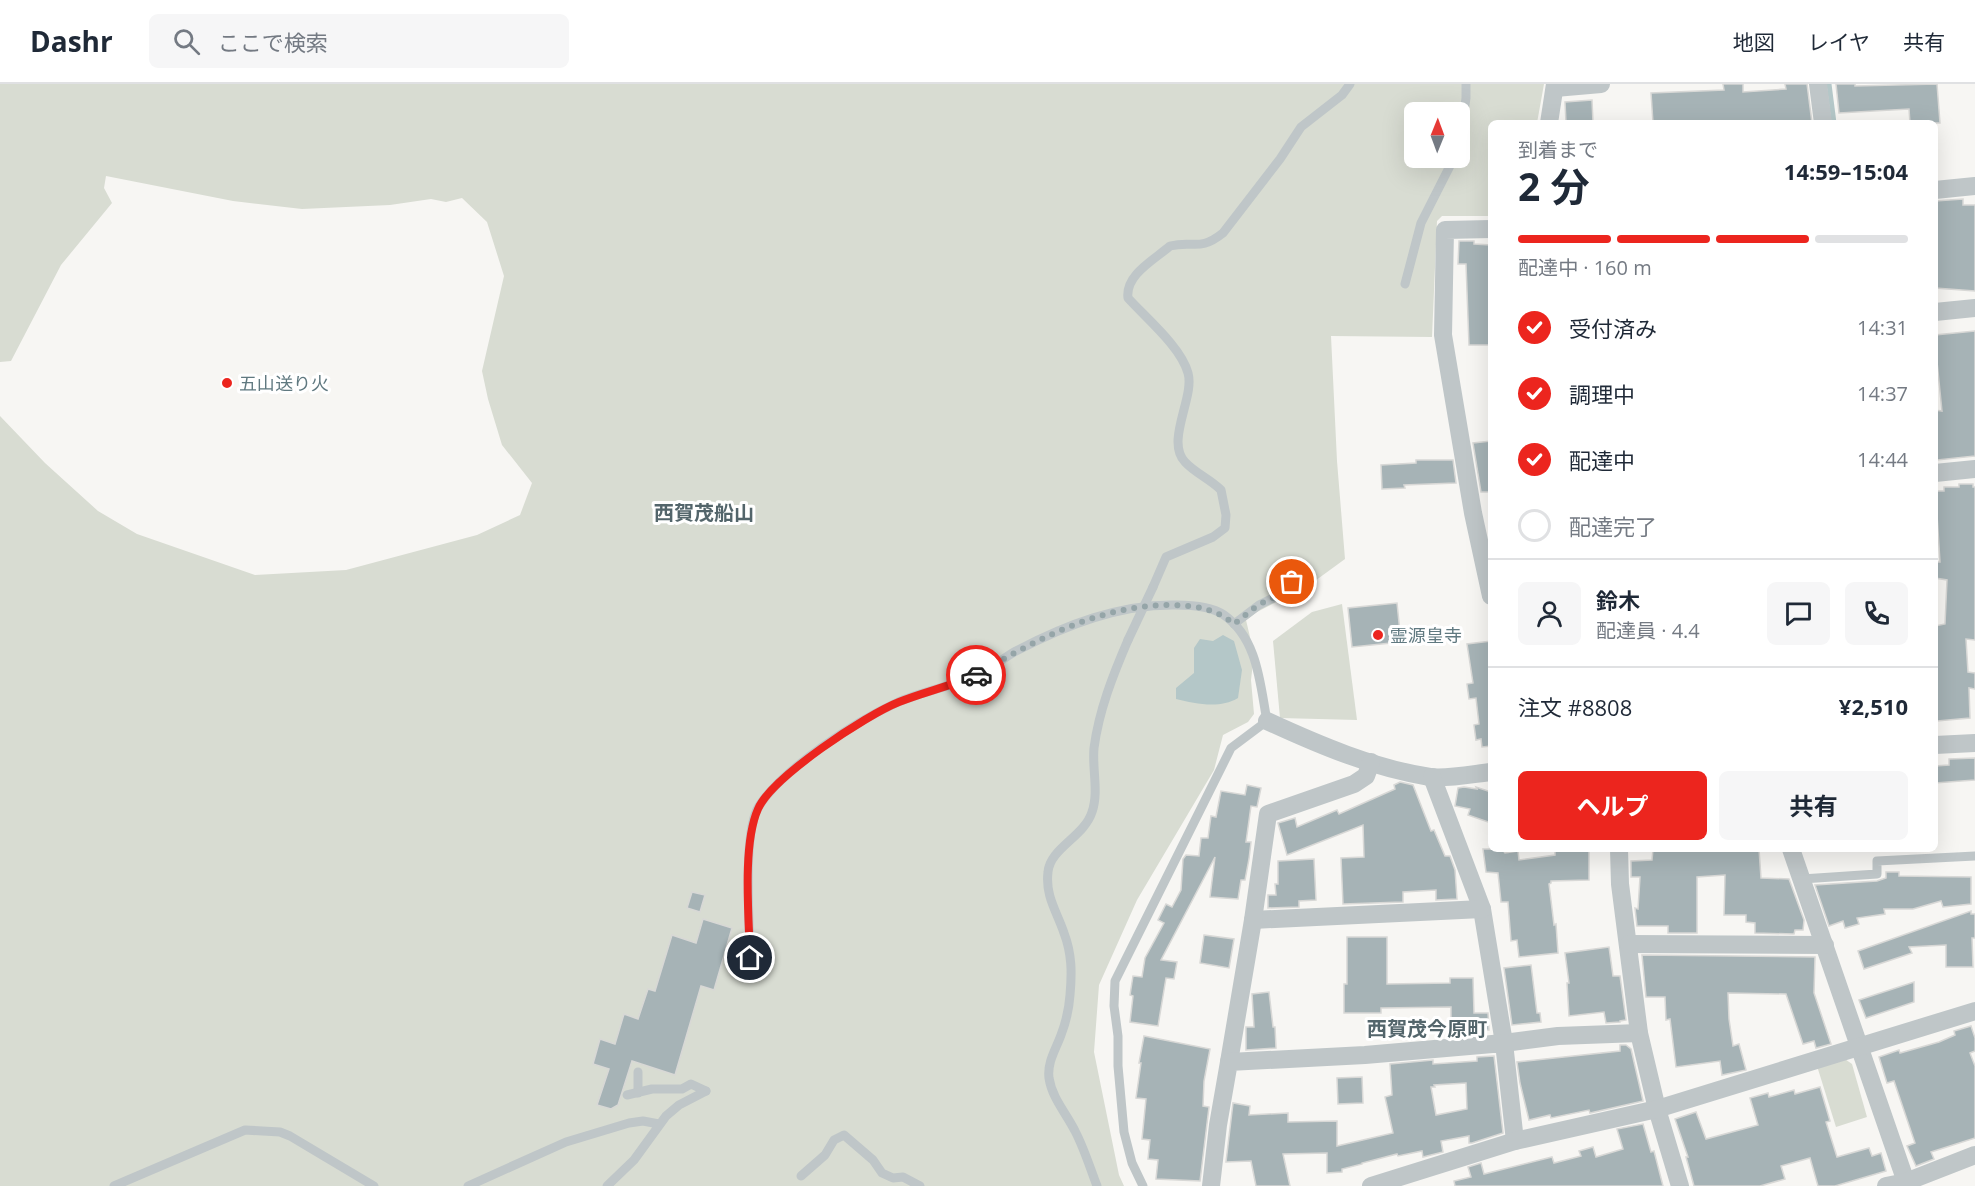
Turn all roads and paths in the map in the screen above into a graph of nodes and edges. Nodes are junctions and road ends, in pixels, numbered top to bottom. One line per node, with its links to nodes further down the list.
1 (1350, 84): 56 (lane, bridge)
2 (1466, 84): 6 (lane)
3 (1601, 84): 5 (street)
4 (1818, 84): 8 (street)
5 (1555, 86): 7 (street)
6 (1465, 102)
7 (1549, 120)
8 (1823, 120)
9 (1449, 168): 13 (lane)
10 (1975, 186): 11 (street)
11 (1938, 190)
12 (1488, 229): 18 (street)
13 (1405, 284)
14 (1975, 308): 15 (street)
15 (1938, 312)
16 (1975, 469): 17 (street)
17 (1938, 473)
18 (1482, 512): 19 (street)
19 (1488, 568)
20 (1301, 570): 21 (lane)
21 (1234, 624): 22 (lane); 36 (lane)
22 (1267, 721): 25 (street); 57 (lane)
23 (1975, 743): 24 (street)
24 (1938, 745)
25 (1371, 762): 27 (street); 33 (street)
26 (1488, 772): 27 (street)
27 (1432, 777): 32 (street)
28 (1619, 852): 34 (street)
29 (1792, 852): 31 (street)
30 (1975, 856): 31 (lane)
31 (1802, 879): 35 (street)
32 (1482, 909): 33 (street); 39 (street)
33 (1253, 920): 41 (street)
34 (1629, 944): 35 (street); 38 (street)
35 (1825, 945): 40 (street)
36 (750, 958)
37 (1975, 1011): 40 (street)
38 (1639, 1033): 39 (street); 45 (street)
39 (1504, 1043): 41 (street); 47 (street)
40 (1859, 1045): 45 (street); 50 (street)
41 (1229, 1062): 58 (street)
42 (638, 1072): 43 (lane)
43 (638, 1093): 44 (lane); 46 (lane)
44 (627, 1095)
45 (1657, 1109): 47 (street); 60 (street)
46 (659, 1124): 53 (lane); 54 (lane)
47 (1515, 1141): 59 (street)
48 (1975, 1155): 50 (street)
49 (801, 1176): 55 (lane)
50 (1908, 1184): 61 (street)
51 (114, 1186): 52 (lane)
52 (374, 1186)
53 (468, 1186)
54 (607, 1186)
55 (920, 1186)
56 (1097, 1186)
57 (1143, 1186)
58 (1211, 1186)
59 (1371, 1186)
60 (1680, 1186)
61 (1886, 1186)

